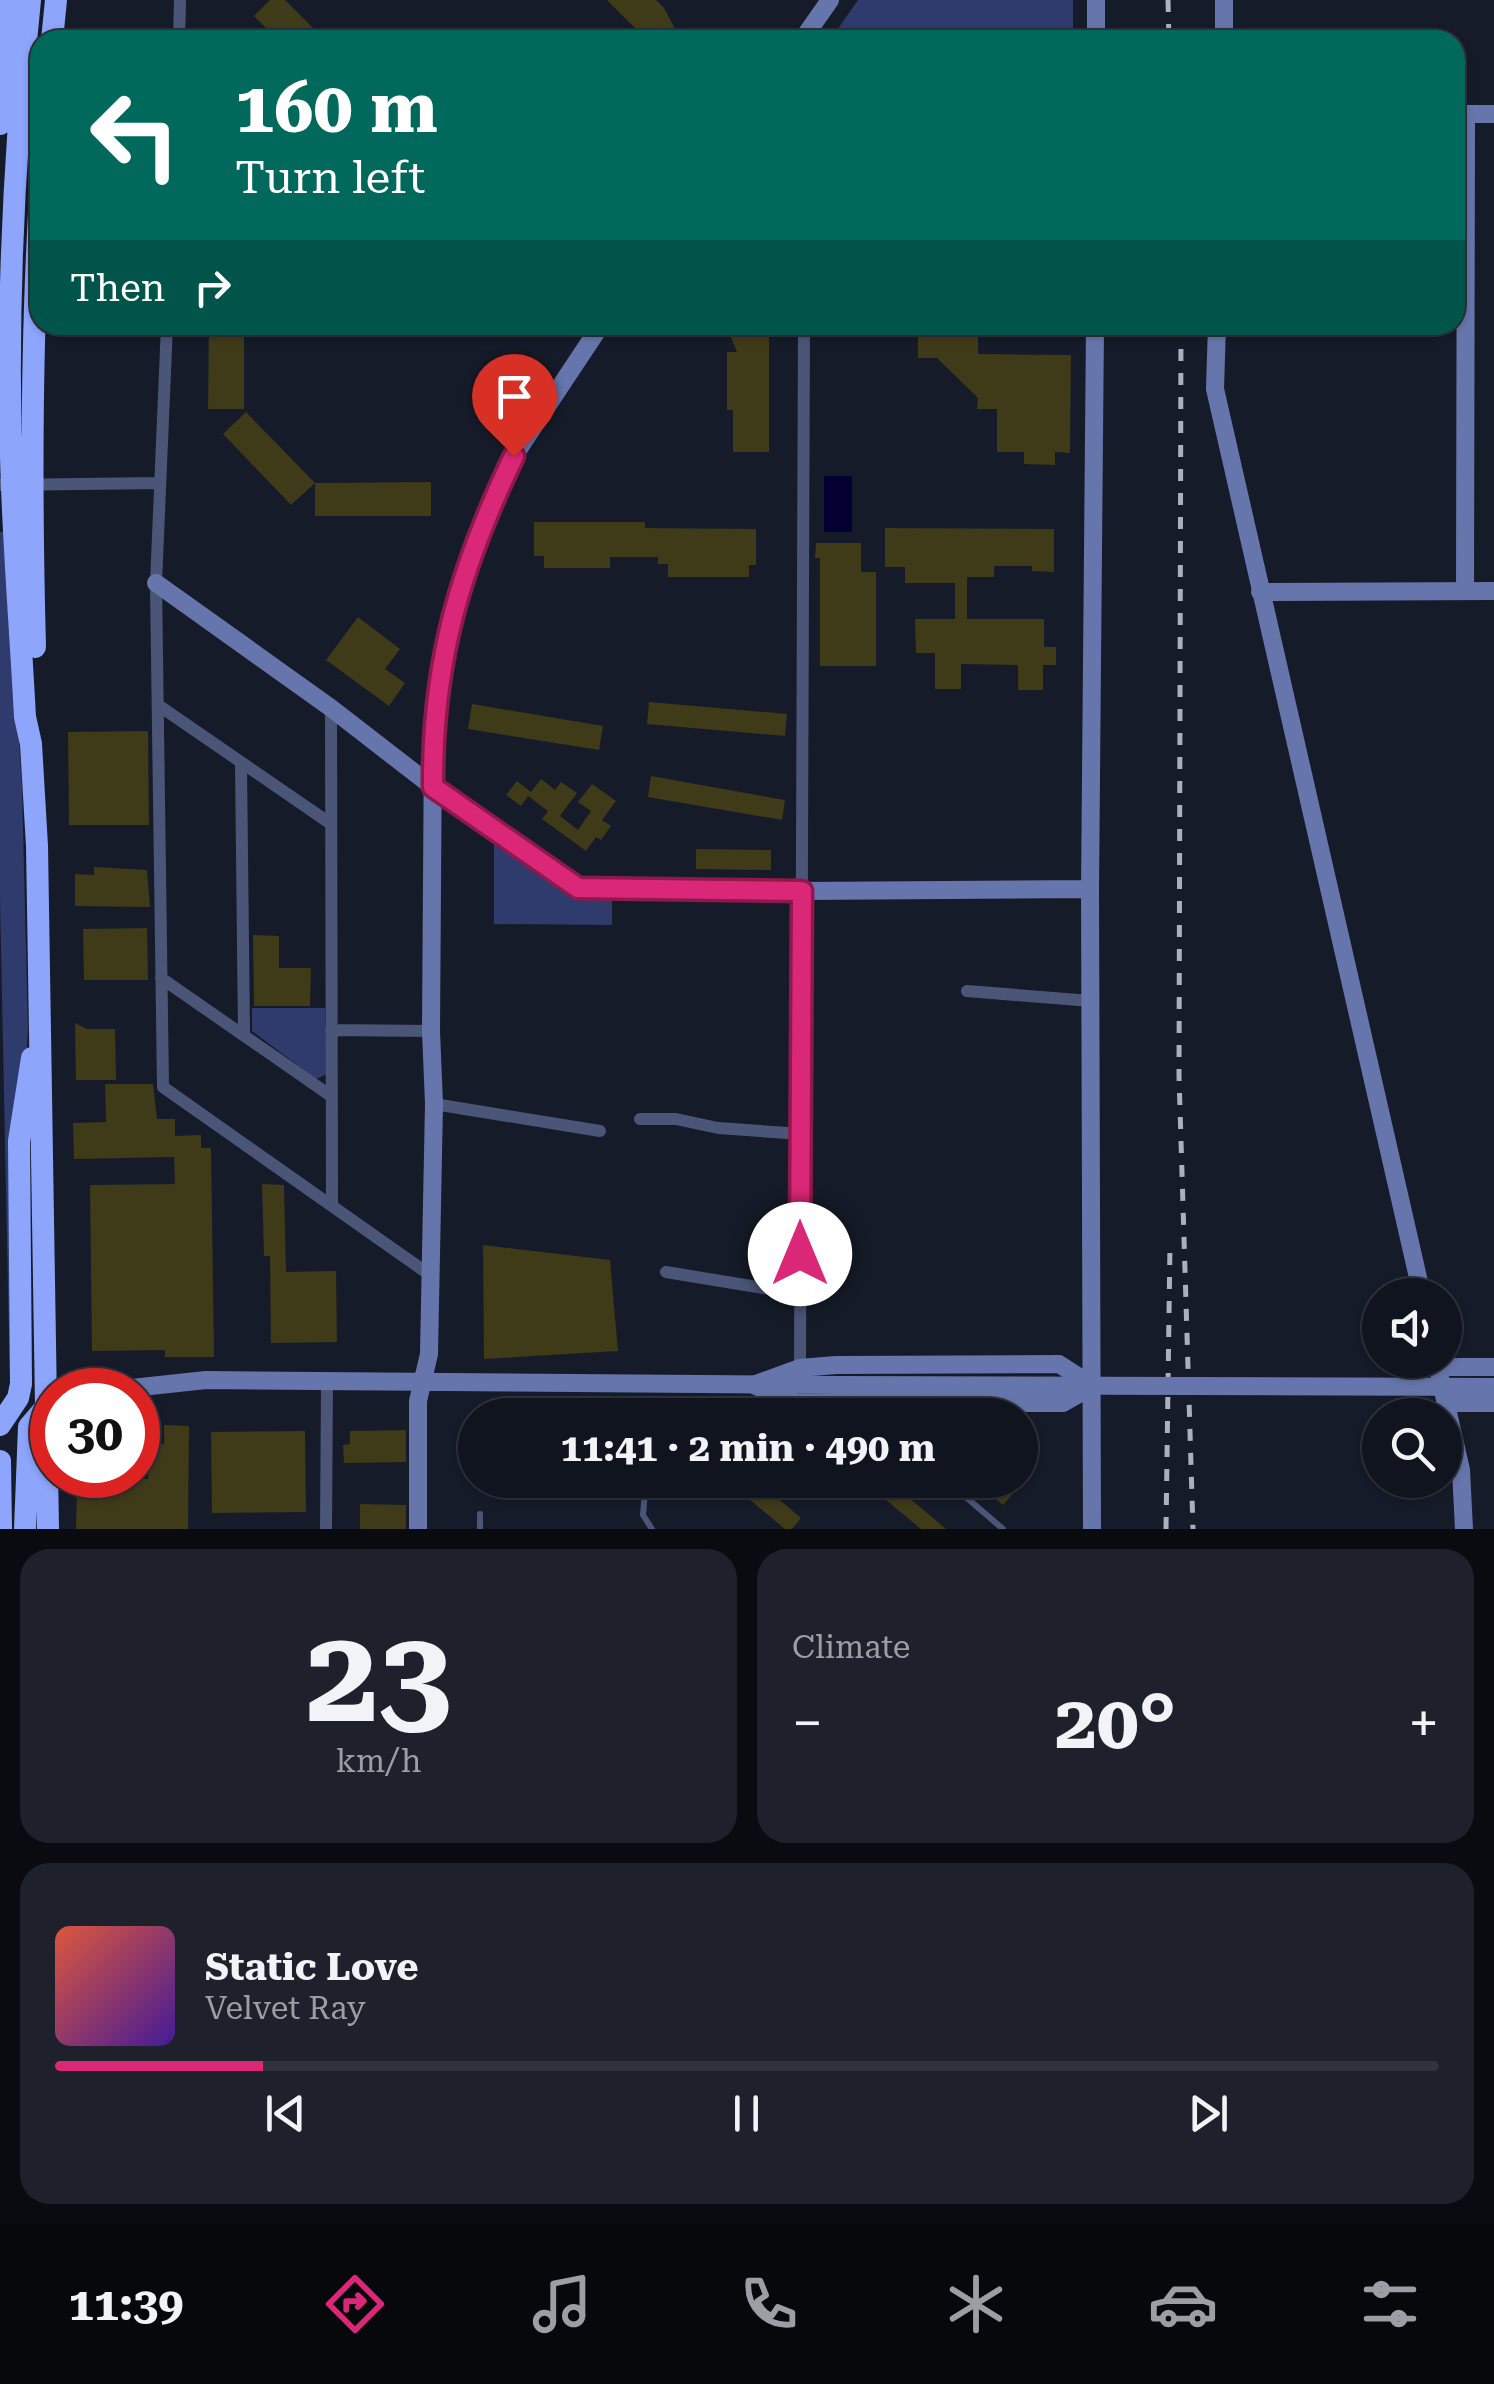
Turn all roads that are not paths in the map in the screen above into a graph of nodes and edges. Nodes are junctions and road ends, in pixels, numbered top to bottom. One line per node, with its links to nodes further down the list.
1 (10, 0): 15 (highway)
2 (30, 0): 24 (highway)
3 (56, 0): 8 (highway)
4 (180, 0): 9 (street)
5 (830, 0): 10 (street)
6 (1096, 0): 11 (street)
7 (1224, 0): 12 (street)
8 (53, 30)
9 (178, 30)
10 (809, 30)
11 (1096, 30)
12 (1224, 30)
13 (1465, 114): 14 (street)
14 (1494, 114)
15 (0, 124)
16 (30, 335): 24 (highway)
17 (167, 335): 23 (street)
18 (594, 335): 32 (street)
19 (804, 335): 35 (street)
20 (1094, 335): 34 (street)
21 (1217, 335): 28 (street)
22 (1462, 335): 26 (street)
23 (160, 483): 24 (street); 25 (street)
24 (15, 485): 39 (highway)
25 (156, 583): 29 (street); 30 (street)
26 (1465, 591): 27 (street); 28 (street)
27 (1494, 591)
28 (1260, 592): 51 (street)
29 (158, 704): 31 (street); 36 (street)
30 (331, 708): 32 (street); 33 (street)
31 (241, 764): 33 (street); 42 (street)
32 (433, 787): 35 (street); 41 (street)
33 (331, 824): 40 (street)
34 (1090, 889): 35 (street); 38 (street)
35 (802, 891): 47 (street)
36 (161, 978): 42 (street); 48 (street)
37 (966, 991): 38 (street)
38 (1091, 1001): 61 (street)
39 (40, 1020): 55 (highway); 68 (highway)
40 (331, 1030): 41 (street); 43 (street)
41 (431, 1031): 44 (street)
42 (244, 1034): 43 (street)
43 (332, 1096): 48 (street)
44 (434, 1104): 46 (street); 50 (street)
45 (640, 1119): 47 (street)
46 (600, 1131)
47 (801, 1134): 52 (street)
48 (332, 1206): 50 (street)
49 (666, 1272): 52 (street)
50 (430, 1275): 58 (street)
51 (1418, 1278)
52 (800, 1294): 56 (street)
53 (1462, 1365): 54 (street)
54 (1494, 1367)
55 (49, 1368)
56 (800, 1368): 59 (street); 61 (street)
57 (327, 1382): 58 (street); 60 (street); 79 (street)
58 (423, 1382): 59 (street); 80 (street)
59 (753, 1384): 62 (street, bridge); 63 (street)
60 (160, 1385)
61 (1093, 1386): 66 (street); 84 (street)
62 (1494, 1386)
63 (785, 1398)
64 (1462, 1402): 65 (street)
65 (1494, 1403)
66 (1038, 1404)
67 (30, 1414): 68 (street)
68 (0, 1425)
69 (30, 1426): 77 (highway)
70 (0, 1461): 76 (highway)
71 (1462, 1490): 85 (street)
72 (49, 1498): 78 (highway)
73 (645, 1498): 82 (lane)
74 (967, 1498): 83 (lane)
75 (480, 1514): 81 (lane)
76 (1, 1529)
77 (24, 1529)
78 (48, 1529)
79 (326, 1529)
80 (418, 1529)
81 (480, 1529)
82 (652, 1529)
83 (1003, 1529)
84 (1092, 1529)
85 (1464, 1529)

